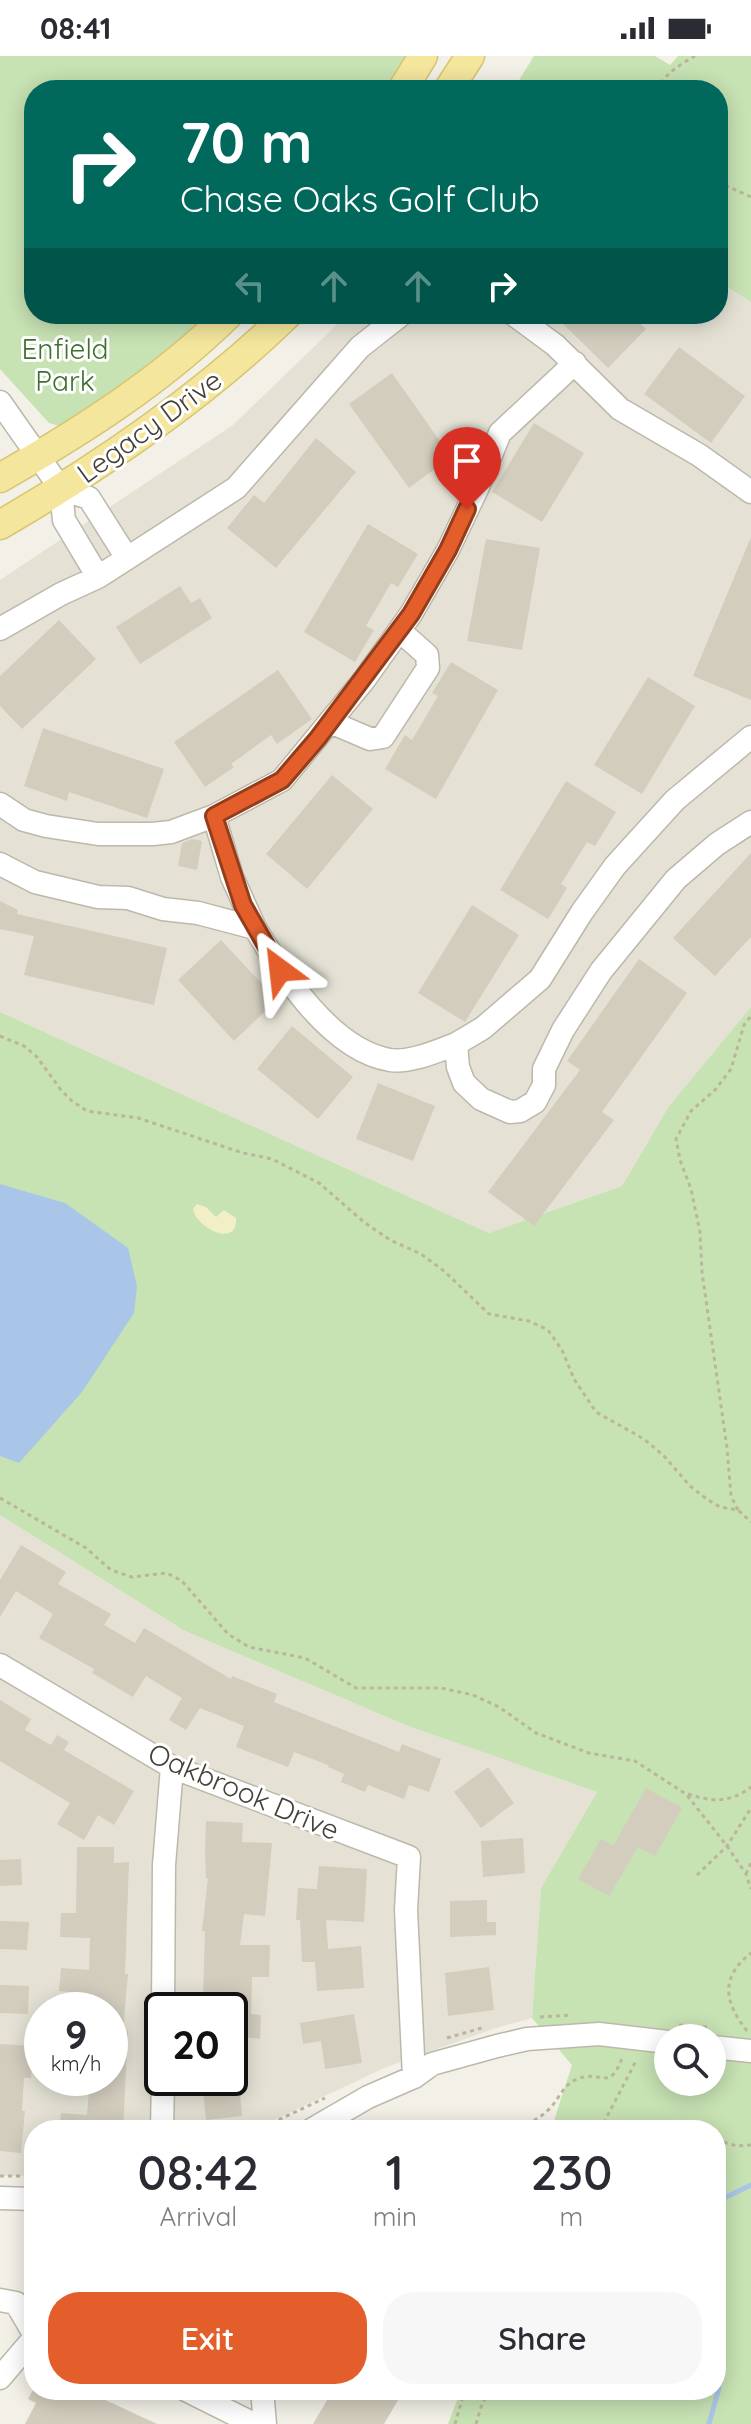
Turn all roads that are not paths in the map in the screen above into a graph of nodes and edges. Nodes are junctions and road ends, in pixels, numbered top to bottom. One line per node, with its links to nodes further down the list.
1 (423, 56): 3 (main road)
2 (470, 56): 4 (main road)
3 (408, 80)
4 (454, 80)
5 (217, 324): 11 (main road, Legacy Drive)
6 (278, 324): 13 (main road, Legacy Drive)
7 (389, 324): 16 (street)
8 (526, 324): 9 (street)
9 (575, 363): 14 (street); 19 (street)
10 (0, 402): 11 (street)
11 (38, 456): 12 (main road, Legacy Drive); 13 (street)
12 (0, 478)
13 (61, 489): 15 (main road, Legacy Drive); 16 (street); 17 (street)
14 (751, 492)
15 (0, 525)
16 (127, 558): 17 (street)
17 (98, 577): 18 (street)
18 (0, 629)
19 (400, 631): 20 (street); 20 (street)
20 (330, 722): 23 (street)
21 (751, 737): 27 (street)
22 (0, 804): 23 (street)
23 (214, 816): 26 (street)
24 (751, 822): 27 (street)
25 (0, 864): 26 (street)
26 (255, 928): 27 (street)
27 (456, 1044)
28 (0, 1665): 29 (street, Oakbrook Drive)
29 (172, 1767): 30 (street); 34 (street, Oakbrook Drive)
30 (163, 1992)
31 (654, 2040): 34 (street)
32 (749, 2041): 33 (street)
33 (726, 2045)
34 (414, 2077): 37 (street)
35 (163, 2096): 36 (street)
36 (162, 2120)
37 (328, 2120)
38 (0, 2198): 39 (street)
39 (24, 2199)
40 (0, 2300): 41 (street)
41 (24, 2318)
42 (24, 2348): 43 (street)
43 (0, 2378)
44 (206, 2400): 46 (street)
45 (263, 2400): 47 (street)
46 (254, 2424)
47 (265, 2424)

